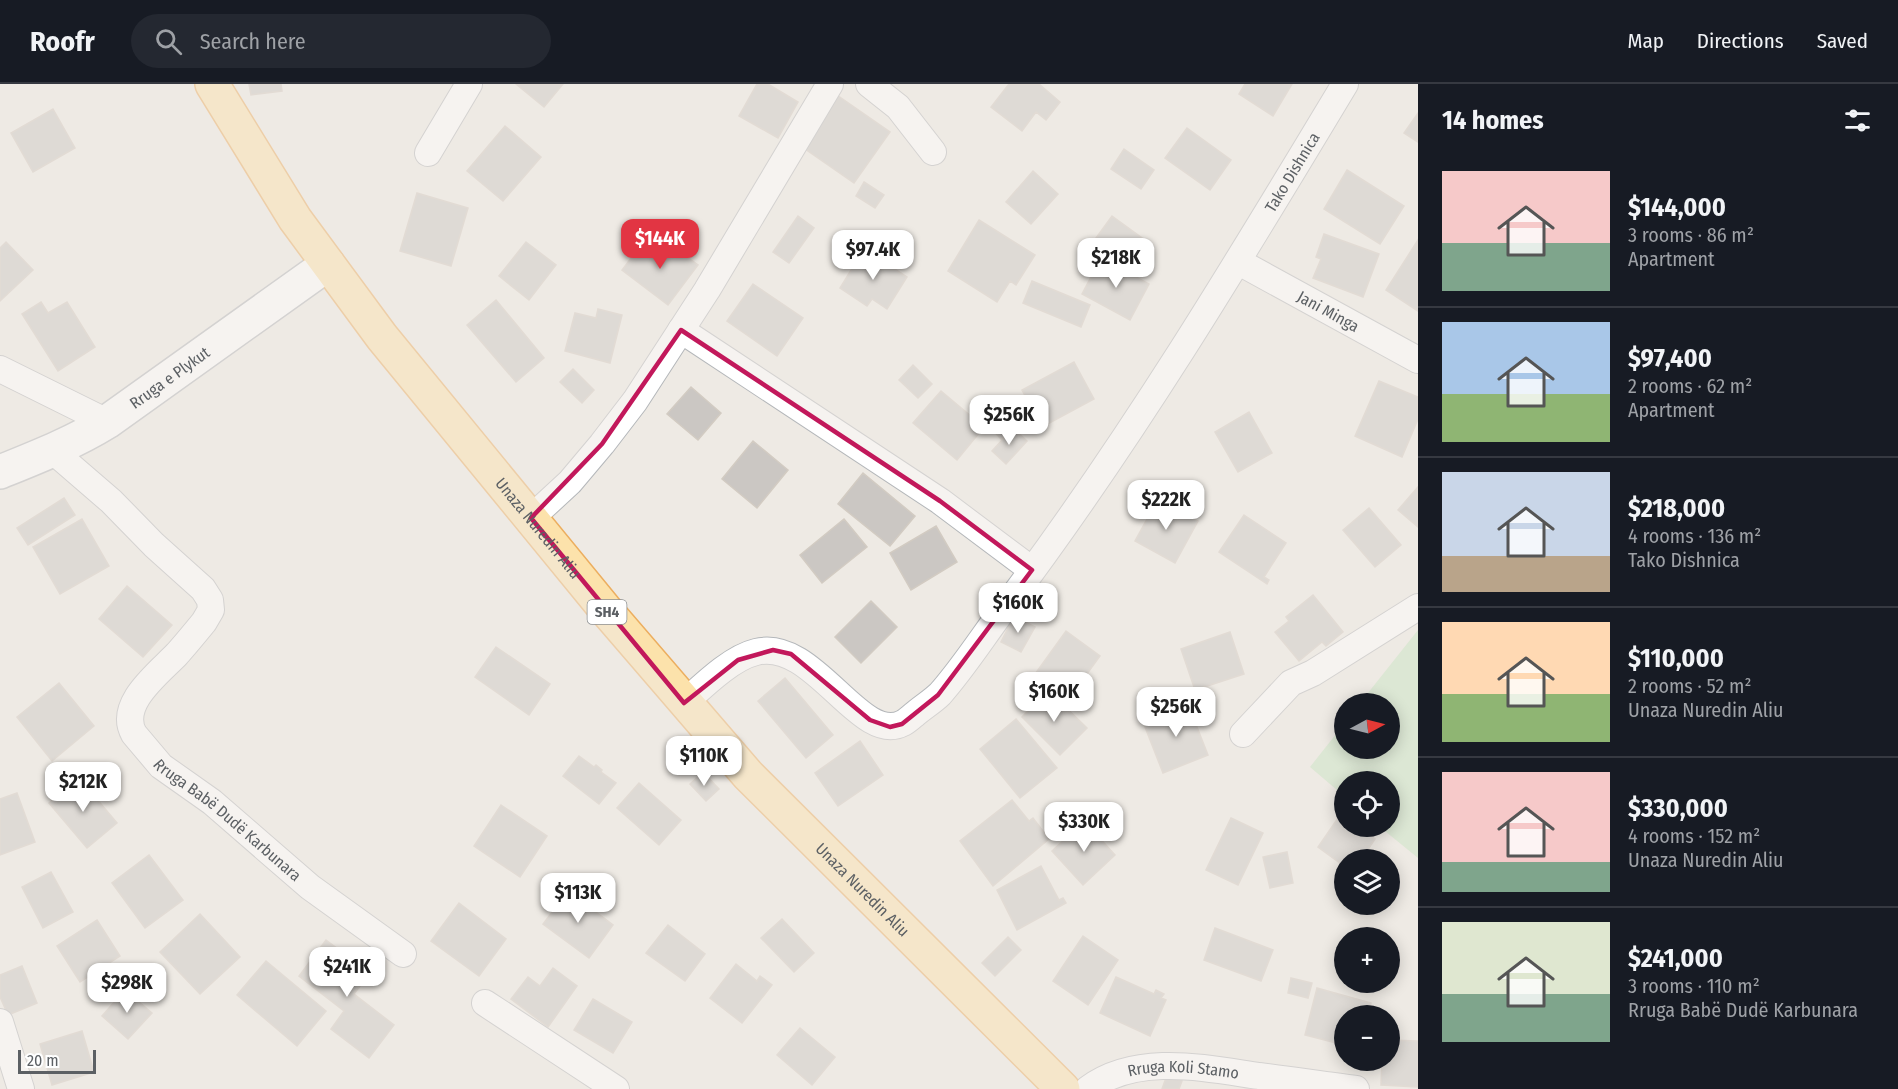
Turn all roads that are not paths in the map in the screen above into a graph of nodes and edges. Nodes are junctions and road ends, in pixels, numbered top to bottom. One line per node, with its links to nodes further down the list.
1 (212, 84): 9 (main road, Unaza Nuredin Aliu / SH4)
2 (469, 84): 7 (street)
3 (830, 84): 10 (street)
4 (869, 84): 6 (street)
5 (1345, 84): 8 (street, Tako Dishnica)
6 (933, 152)
7 (428, 153)
8 (1239, 262): 11 (street, Jani Minga); 17 (street, Tako Dishnica)
9 (328, 264): 13 (street, Rruga e Plykut); 16 (main road, Unaza Nuredin Aliu / SH4)
10 (681, 330): 16 (street); 17 (street)
11 (1418, 360)
12 (0, 369): 13 (street)
13 (107, 422): 14 (street, Rruga e Plykut)
14 (53, 451): 15 (street, Rruga e Plykut); 21 (street, Rruga Babë Dudë Karbunara)
15 (0, 472)
16 (531, 518): 19 (main road, Unaza Nuredin Aliu / SH4)
17 (1032, 570): 19 (street, Tako Dishnica)
18 (1418, 607): 20 (street)
19 (684, 703): 26 (main road, Unaza Nuredin Aliu / SH4)
20 (1243, 734)
21 (403, 954)
22 (485, 1003): 25 (street)
23 (0, 1022): 24 (street)
24 (21, 1089)
25 (616, 1089)
26 (1063, 1089)
27 (1088, 1089): 28 (street, Rruga Koli Stamo)
28 (1356, 1089)

